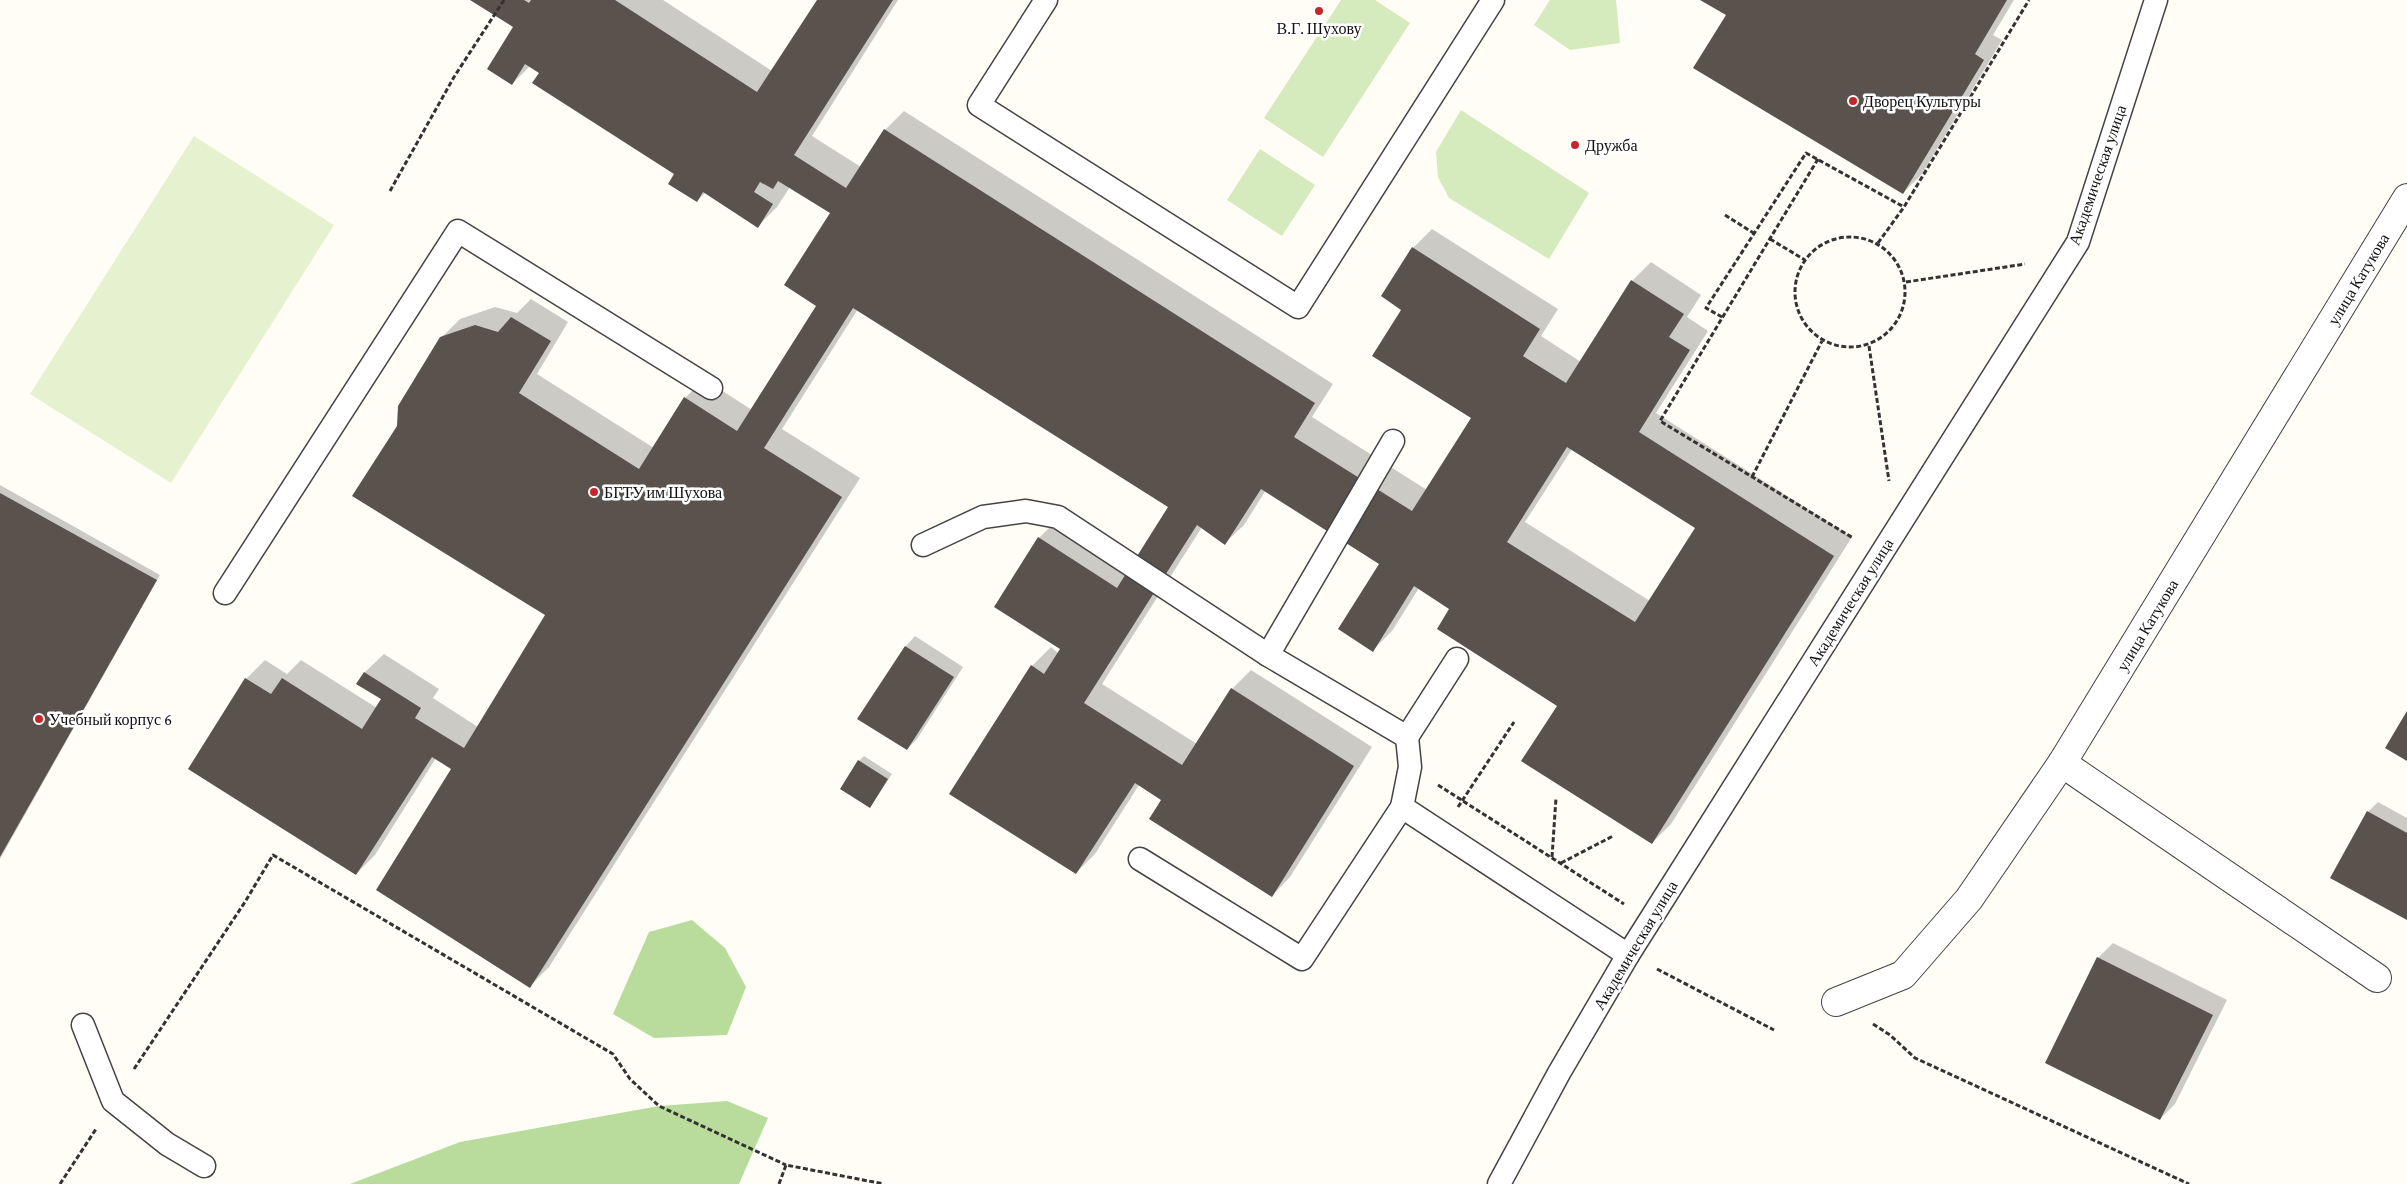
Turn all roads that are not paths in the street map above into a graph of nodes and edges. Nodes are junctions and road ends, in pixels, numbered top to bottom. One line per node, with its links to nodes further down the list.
1 (1046, 0): 2 (lane)
2 (1493, 0)
3 (2156, 0): 15 (lane, Академическая улица)
4 (2407, 198): 12 (street, улица Катукова)
5 (710, 388): 8 (lane)
6 (1394, 441): 9 (lane)
7 (924, 545): 9 (lane)
8 (224, 593)
9 (1268, 655): 11 (lane)
10 (1457, 659): 11 (lane)
11 (1407, 737): 13 (lane)
12 (2062, 763): 16 (street); 17 (street, улица Катукова)
13 (1402, 807): 14 (lane); 15 (lane)
14 (1140, 859)
15 (1628, 955): 20 (lane, Академическая улица)
16 (2377, 978)
17 (1836, 1002)
18 (83, 1025): 19 (lane)
19 (204, 1166)
20 (1499, 1184)

